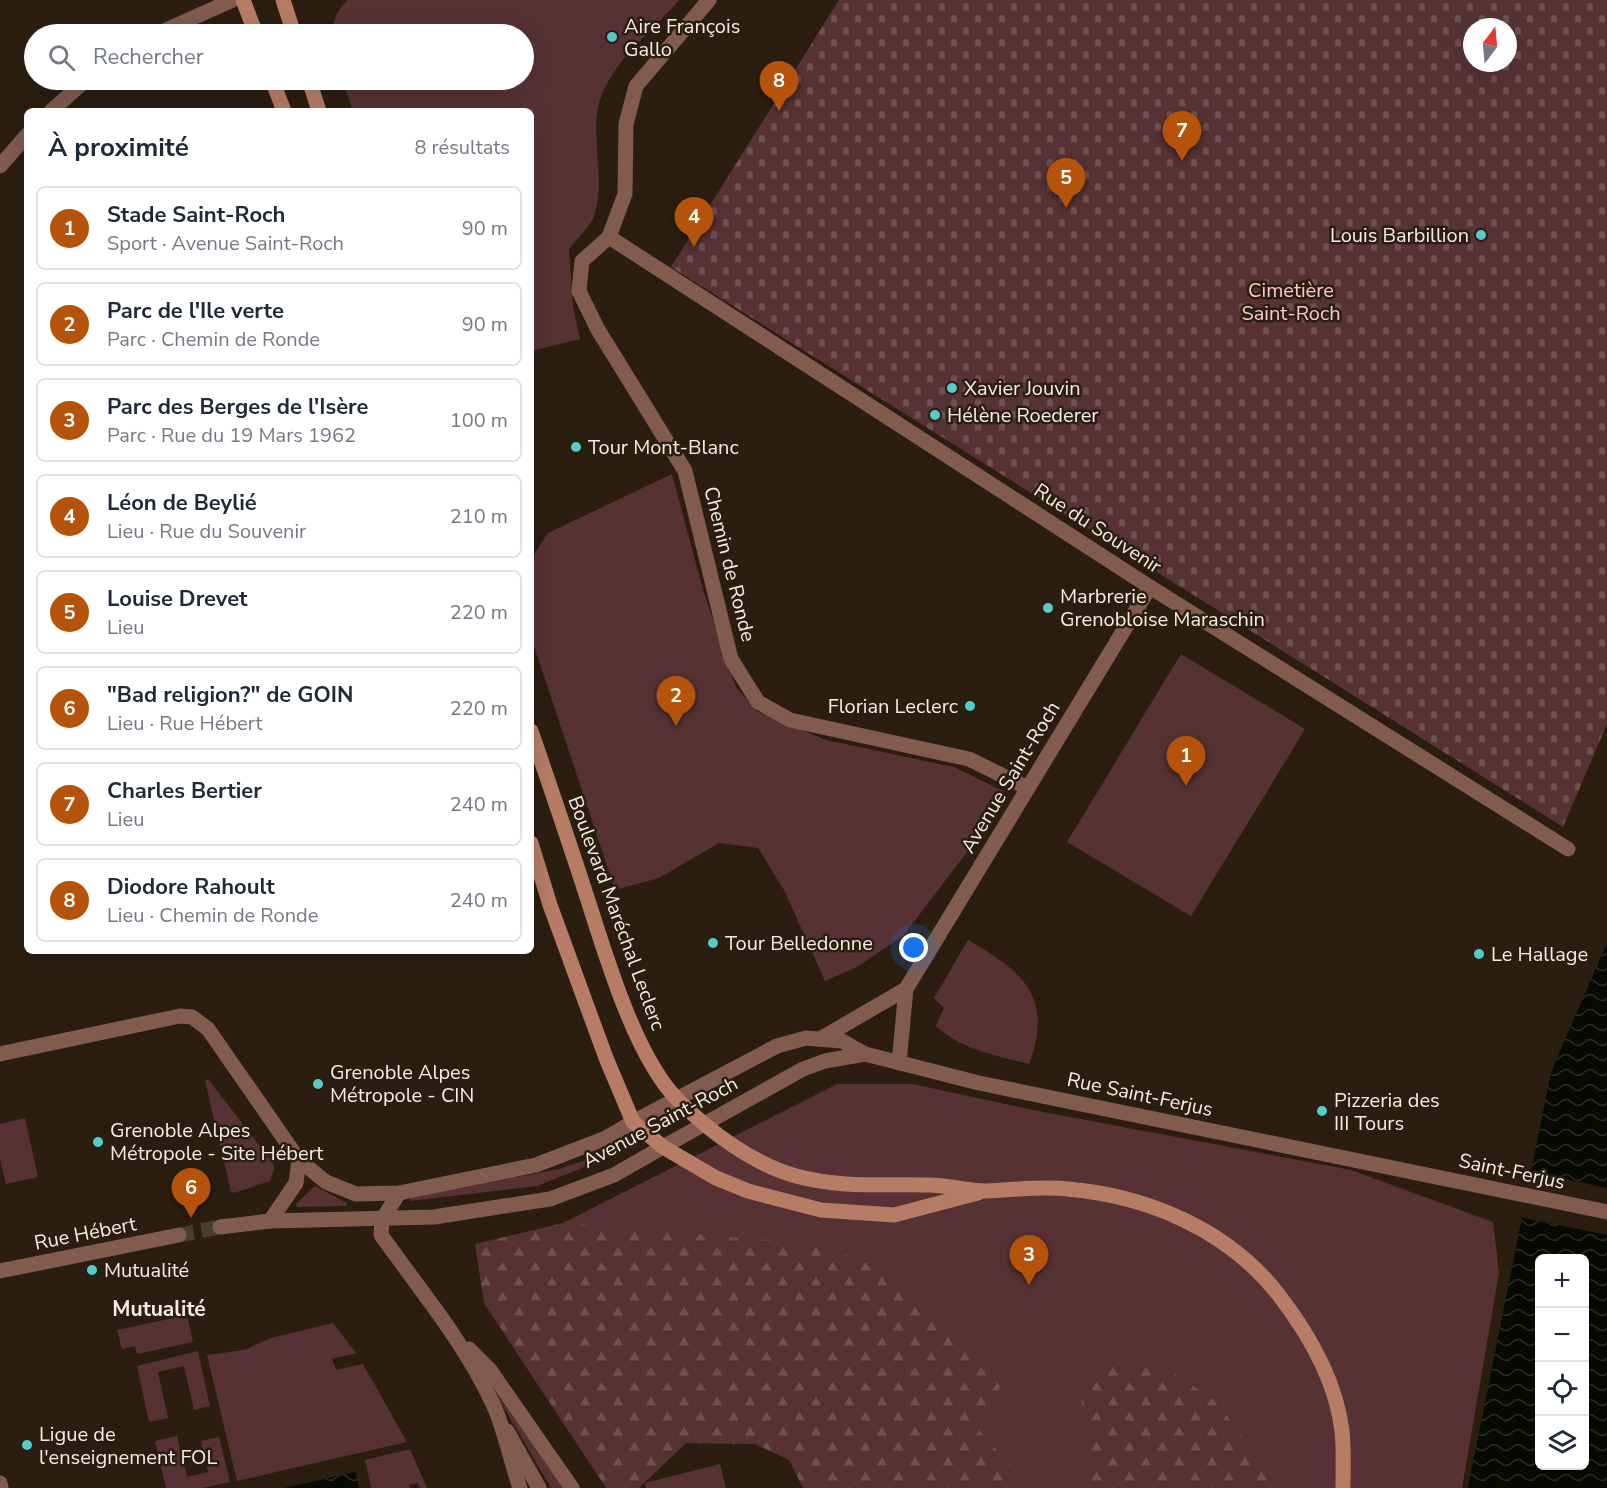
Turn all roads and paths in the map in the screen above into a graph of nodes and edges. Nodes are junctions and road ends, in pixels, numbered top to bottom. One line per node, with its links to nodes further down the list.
1 (233, 0): 5 (street)
2 (243, 0): 6 (main road)
3 (283, 0): 7 (main road)
4 (709, 0): 16 (street, Chemin de Ronde)
5 (179, 24)
6 (252, 24)
7 (291, 24)
8 (75, 90): 11 (street)
9 (276, 90): 12 (main road)
10 (313, 90): 13 (main road)
11 (54, 108)
12 (283, 108)
13 (319, 108)
14 (24, 138): 15 (street)
15 (0, 166)
16 (609, 237): 17 (street, Rue du Souvenir); 19 (street, Chemin de Ronde)
17 (1150, 588): 19 (street, Avenue Saint-Roch); 20 (street, Rue du Souvenir)
18 (534, 740): 27 (main road, Boulevard Maréchal Leclerc)
19 (1028, 788): 22 (street, Avenue Saint-Roch)
20 (1568, 849)
21 (534, 852): 28 (main road)
22 (906, 989): 23 (street, Avenue Saint-Roch); 26 (street, Avenue Saint-Roch)
23 (820, 1039): 25 (street, Avenue Saint-Roch); 27 (street, Avenue Saint-Roch)
24 (0, 1054): 31 (street)
25 (865, 1054): 26 (street, Rue Saint-Ferjus); 29 (street, Avenue Saint-Roch)
26 (899, 1063): 32 (street, Rue Saint-Ferjus)
27 (678, 1100): 28 (street, Avenue Saint-Roch); 29 (main road, Boulevard Maréchal Leclerc)
28 (633, 1122): 30 (main road); 34 (street, Avenue Saint-Roch)
29 (704, 1124): 30 (street, Avenue Saint-Roch); 33 (main road, Boulevard Maréchal Leclerc)
30 (663, 1147): 33 (main road); 36 (street, Avenue Saint-Roch)
31 (299, 1160): 34 (street, Avenue Saint-Roch); 37 (street)
32 (1408, 1171): 35 (street, Saint-Ferjus)
33 (984, 1191): 48 (main road)
34 (399, 1193): 36 (street)
35 (1607, 1212)
36 (382, 1220): 37 (street); 41 (street)
37 (270, 1221): 38 (street)
38 (219, 1227)
39 (179, 1235): 40 (street, Rue Hébert)
40 (0, 1271)
41 (456, 1337): 42 (street); 47 (street)
42 (495, 1407): 45 (street); 46 (street)
43 (0, 1483): 44 (street)
44 (1, 1488)
45 (520, 1488)
46 (539, 1488)
47 (572, 1488)
48 (1343, 1488)

